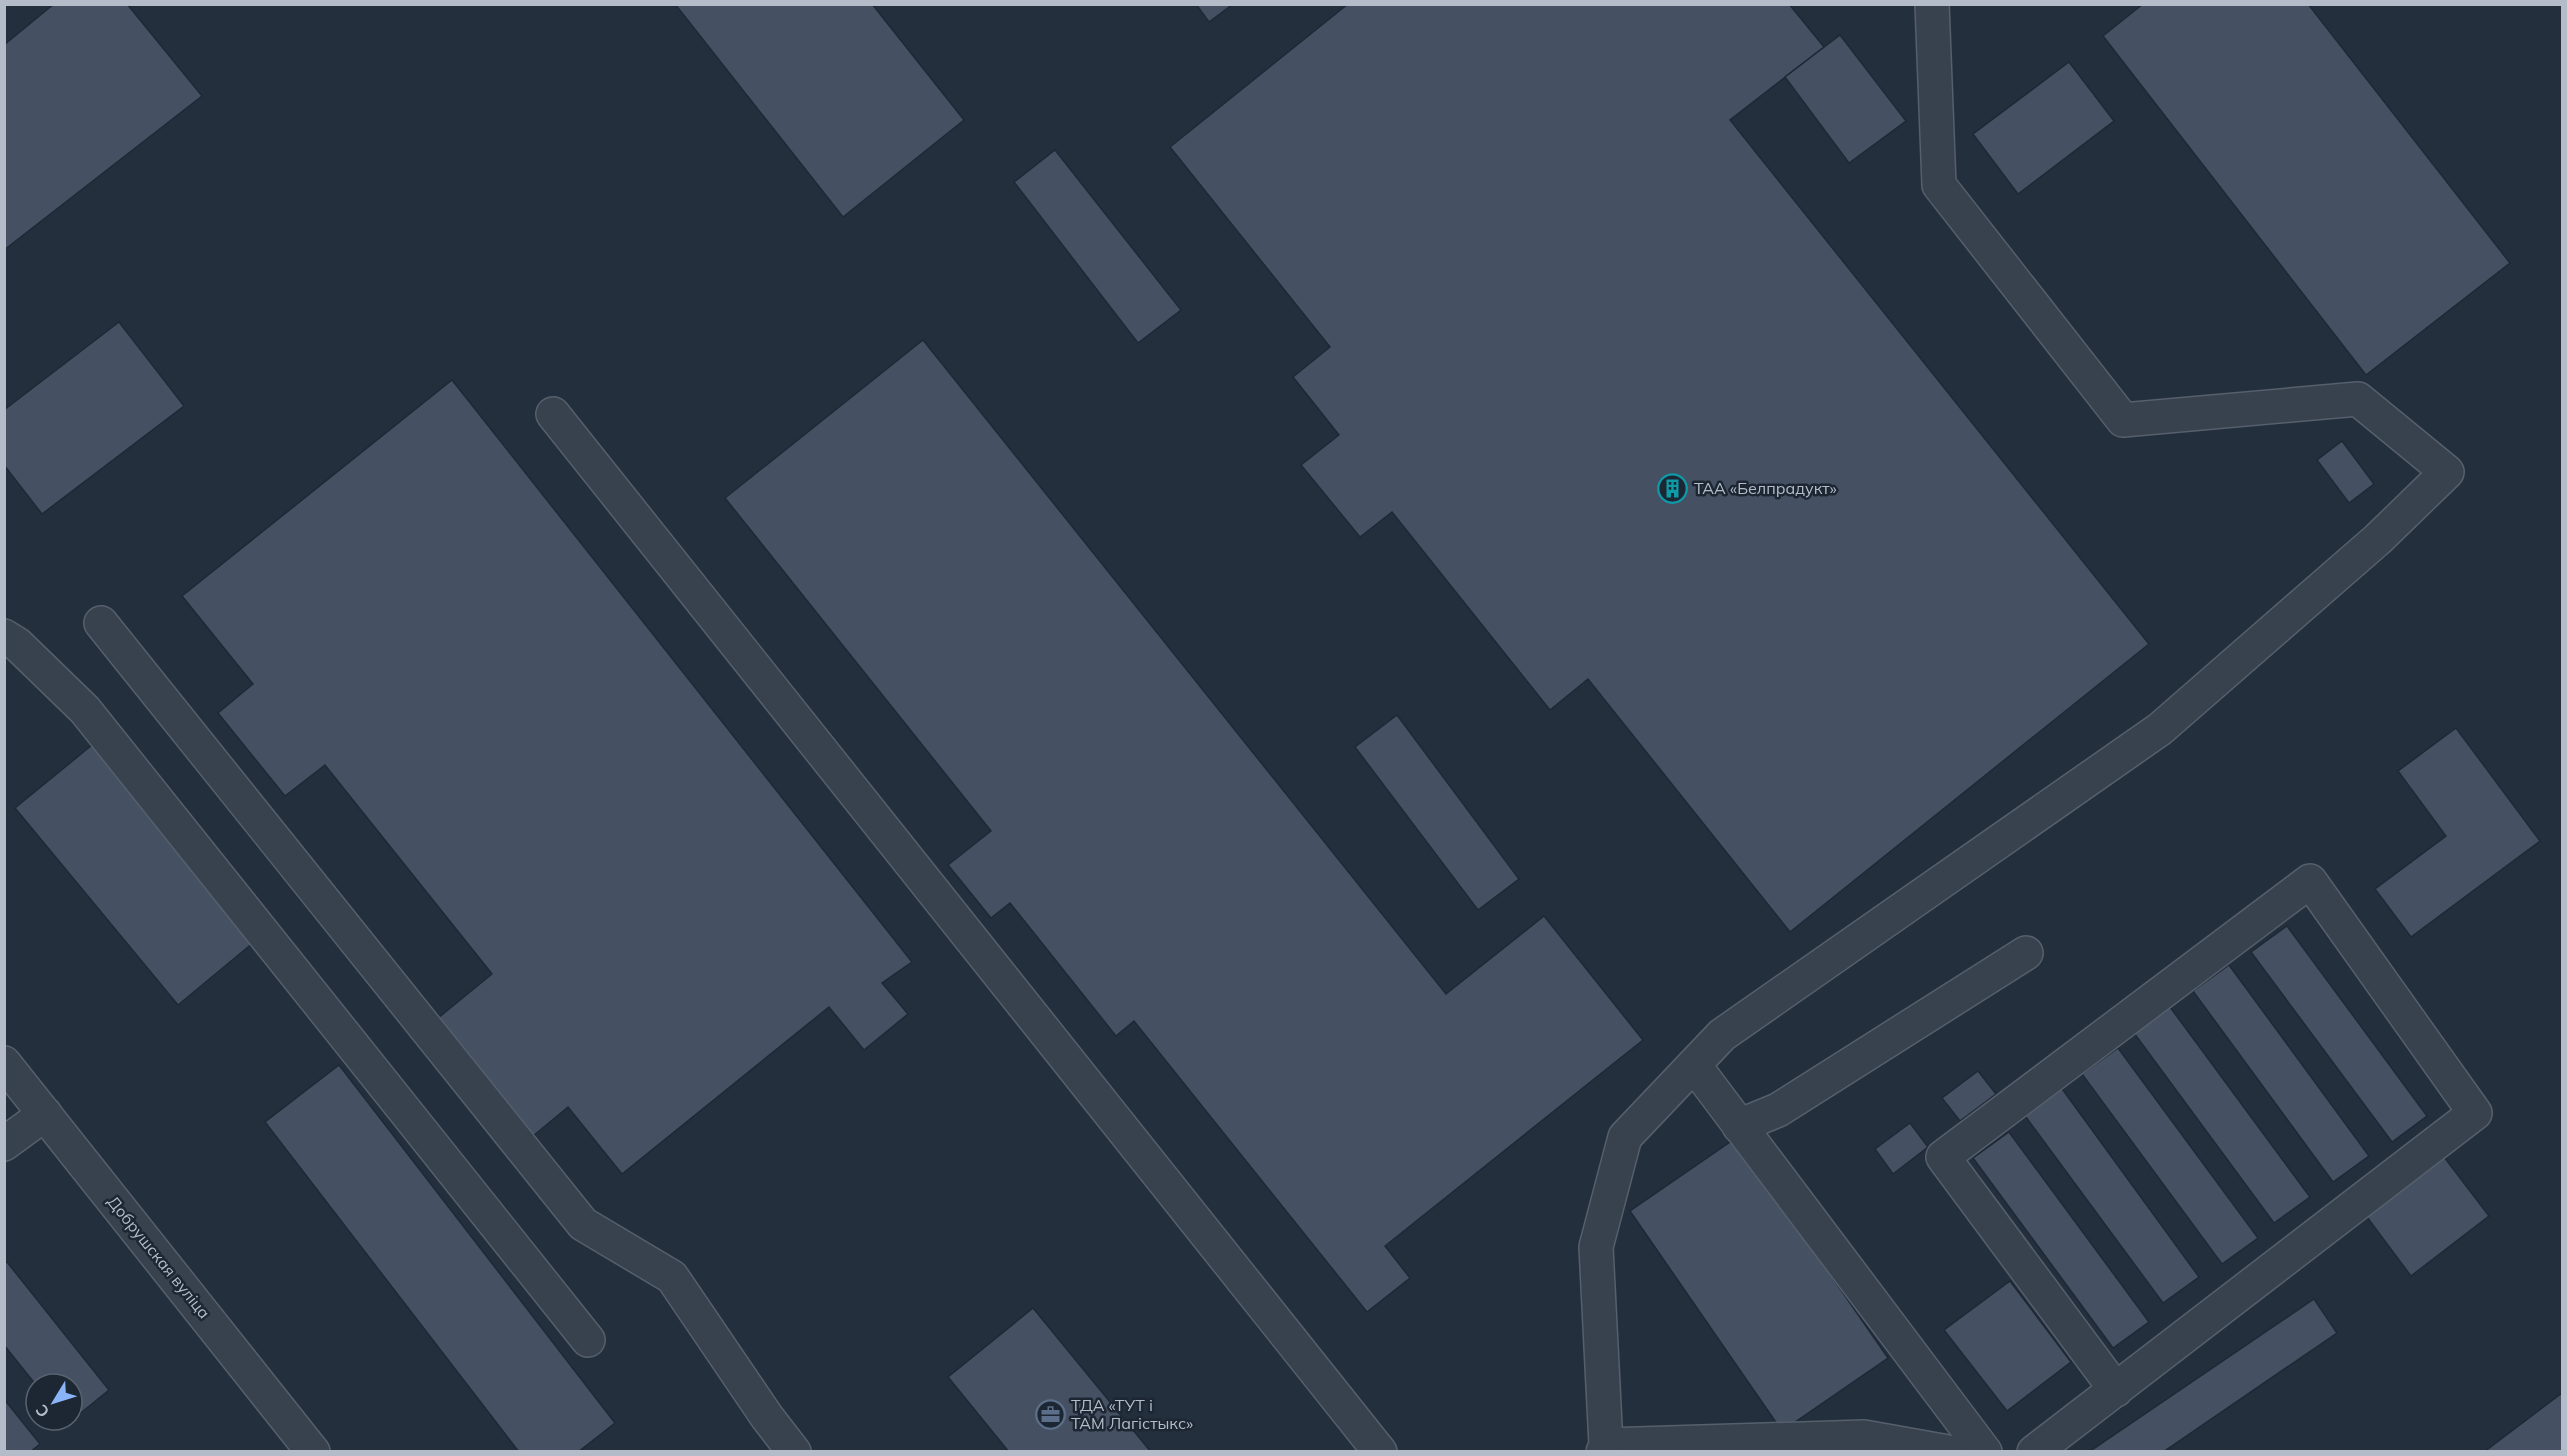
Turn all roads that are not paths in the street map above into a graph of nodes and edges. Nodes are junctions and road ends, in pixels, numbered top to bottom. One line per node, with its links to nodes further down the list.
1 (1932, 4): 7 (street)
2 (553, 414): 16 (street)
3 (101, 623): 15 (street)
4 (4, 636): 11 (street)
5 (2026, 953): 9 (street)
6 (4, 1063): 8 (street, Добрушская вуліца)
7 (1694, 1065): 9 (street); 13 (street)
8 (45, 1114): 10 (street); 14 (street, Добрушская вуліца)
9 (1739, 1126): 18 (street)
10 (4, 1144)
11 (588, 1340)
12 (2116, 1389): 12 (street); 19 (street)
13 (1605, 1448): 17 (street)
14 (313, 1452)
15 (794, 1452)
16 (1380, 1452)
17 (1948, 1452)
18 (1984, 1452)
19 (2034, 1452)

